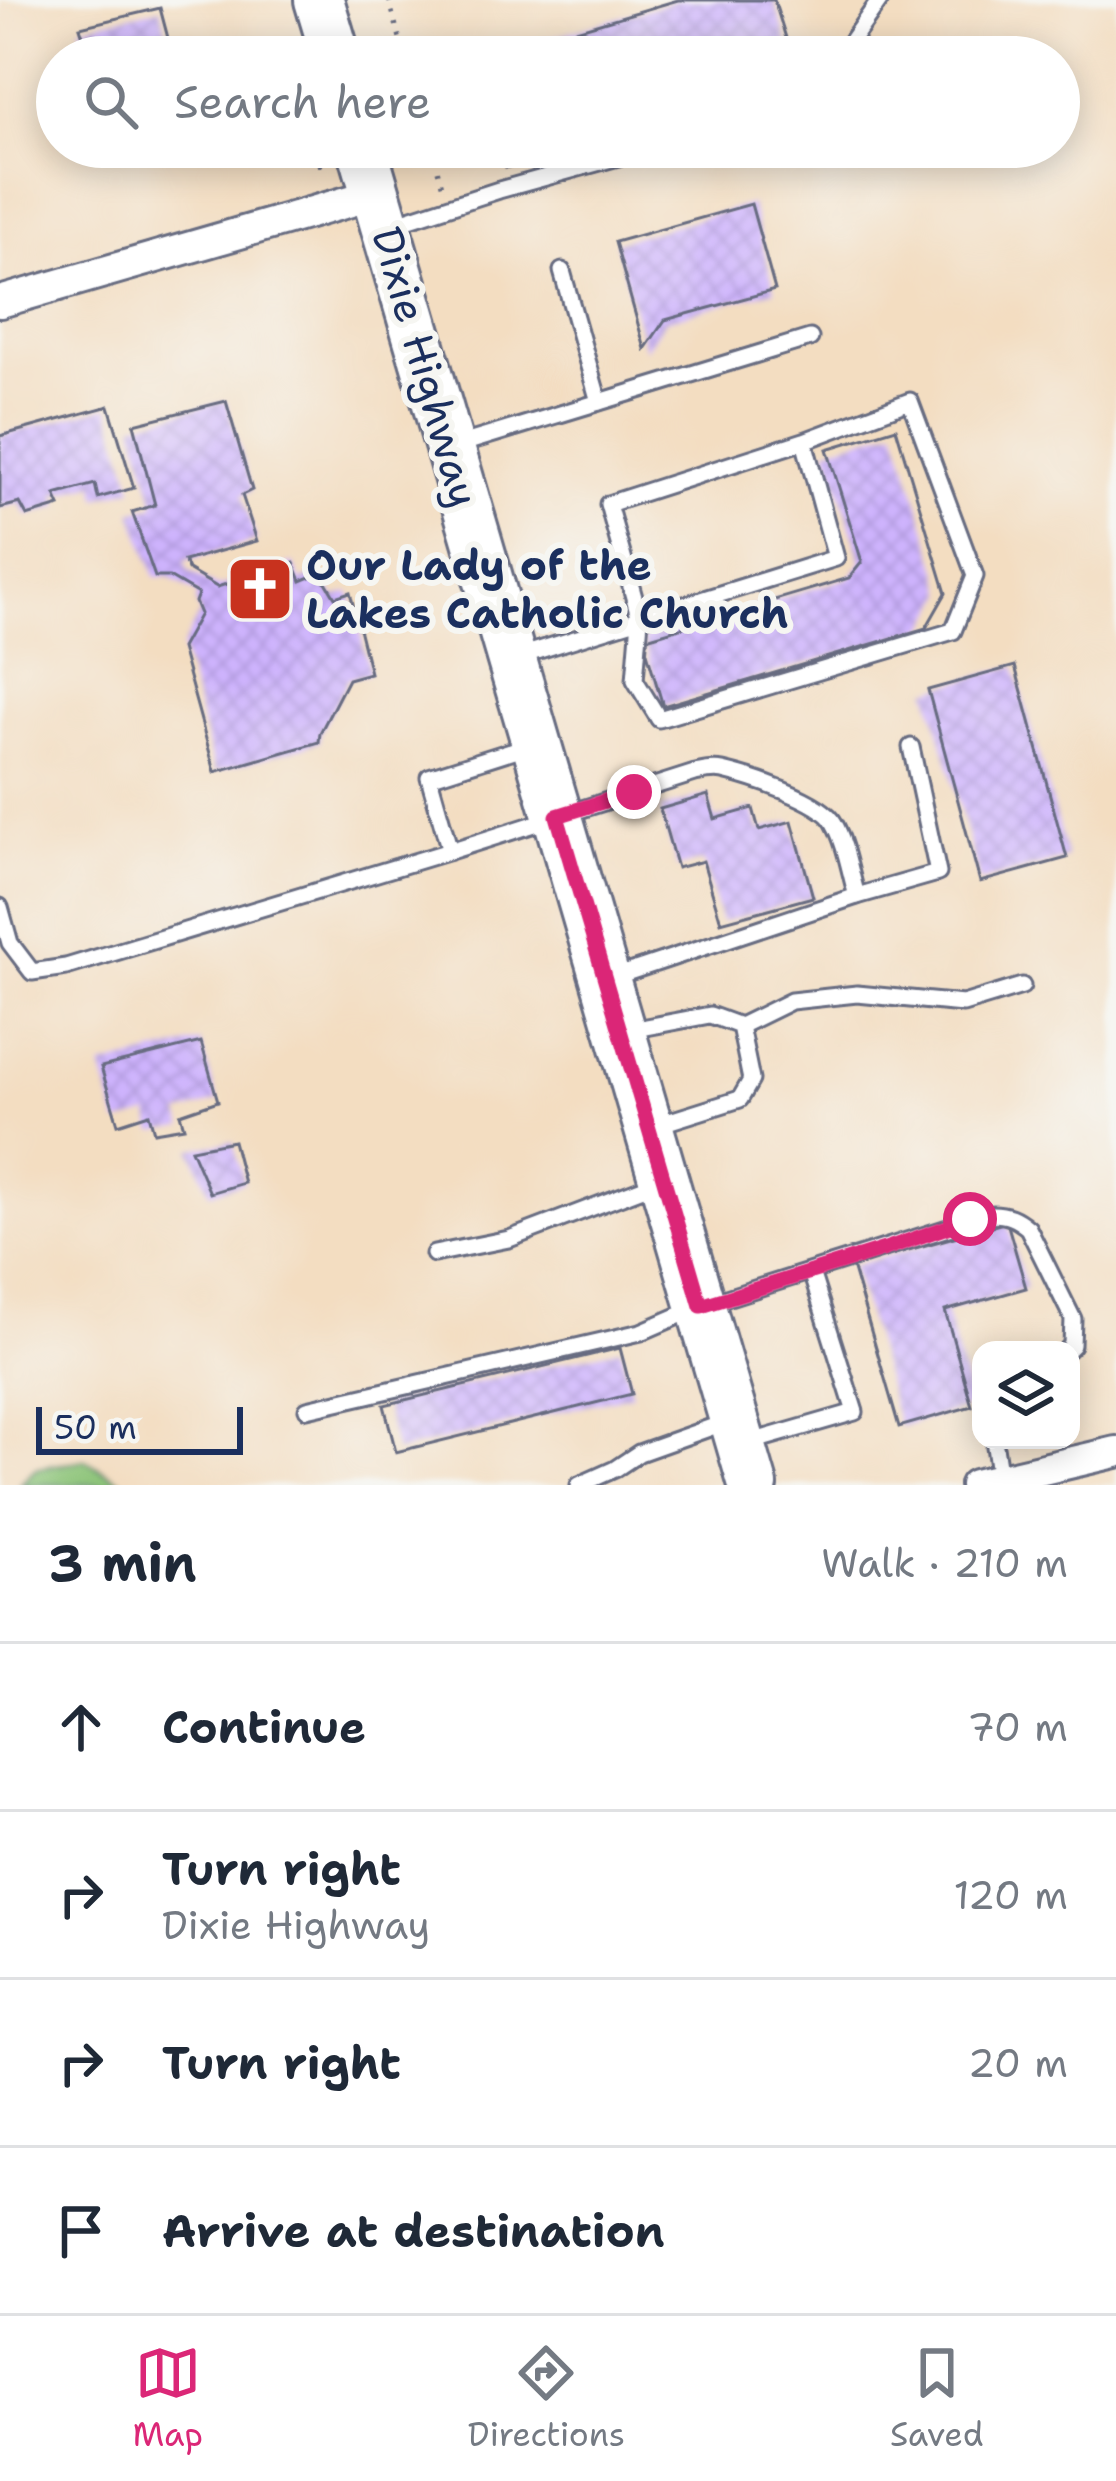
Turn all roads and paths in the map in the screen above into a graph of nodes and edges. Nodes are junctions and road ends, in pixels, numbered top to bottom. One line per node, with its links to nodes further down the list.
1 (319, 0): 4 (main road)
2 (389, 0): 5 (path)
3 (880, 0): 6 (lane)
4 (330, 36)
5 (399, 36)
6 (854, 36)
7 (348, 168): 11 (main road, Dixie Highway)
8 (437, 168): 10 (path)
9 (579, 168): 11 (lane)
10 (442, 185)
11 (380, 211): 13 (street); 17 (main road, Dixie Highway)
12 (562, 271): 15 (lane)
13 (0, 302)
14 (810, 338): 15 (lane)
15 (599, 402): 17 (lane)
16 (804, 440): 18 (lane); 18 (lane); 18 (lane)
17 (449, 448): 19 (main road, Dixie Highway)
18 (640, 619): 19 (lane)
19 (511, 658): 20 (main road, Dixie Highway)
20 (536, 744): 22 (main road, Dixie Highway); 23 (lane)
21 (911, 747): 24 (lane)
22 (557, 816): 23 (lane); 24 (lane); 26 (main road, Dixie Highway)
23 (450, 851): 25 (lane)
24 (857, 896): 26 (lane)
25 (0, 908)
26 (605, 980): 29 (main road, Dixie Highway)
27 (1022, 986): 28 (lane)
28 (740, 1025): 29 (lane); 30 (lane)
29 (621, 1032): 30 (main road, Dixie Highway)
30 (649, 1127): 31 (main road, Dixie Highway)
31 (664, 1180): 32 (lane); 34 (main road, Dixie Highway)
32 (434, 1254)
33 (811, 1272): 34 (lane); 35 (lane); 38 (lane)
34 (701, 1306): 36 (lane); 38 (main road, Dixie Highway)
35 (1072, 1341)
36 (307, 1408)
37 (992, 1449): 40 (lane)
38 (743, 1450): 41 (lane)
39 (1116, 1452): 40 (street)
40 (987, 1482)
41 (579, 1485)

